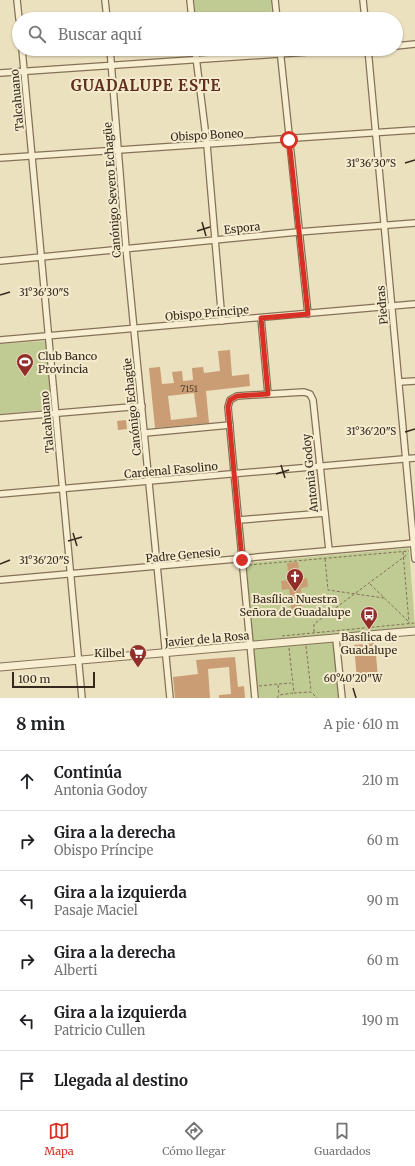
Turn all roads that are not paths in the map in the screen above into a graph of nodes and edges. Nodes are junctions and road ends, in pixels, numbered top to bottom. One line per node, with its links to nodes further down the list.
1 (17, 0): 6 (street)
2 (105, 0): 7 (street)
3 (190, 0): 8 (street)
4 (275, 0): 9 (street)
5 (363, 0): 10 (street)
6 (18, 12)
7 (106, 12)
8 (191, 12)
9 (276, 12)
10 (364, 12)
11 (415, 44): 12 (street)
12 (403, 45)
13 (23, 56): 21 (street, Talcahuano)
14 (111, 56): 20 (street, Canónigo Severo Echagüe)
15 (196, 56): 19 (street)
16 (238, 56): 19 (street)
17 (280, 56): 25 (street)
18 (369, 56): 24 (street, Piedras)
19 (197, 60): 20 (street); 26 (street)
20 (112, 65): 21 (street); 27 (street, Canónigo Severo Echagüe)
21 (24, 71): 22 (street); 28 (street, Talcahuano)
22 (0, 73)
23 (415, 130): 24 (street, Obispo Boneo)
24 (376, 133): 25 (street, Obispo Boneo); 31 (street, Piedras)
25 (289, 140): 26 (street, Obispo Boneo); 32 (street)
26 (207, 145): 27 (street, Obispo Boneo); 33 (street)
27 (119, 150): 28 (street, Obispo Boneo); 34 (street, Canónigo Severo Echagüe)
28 (32, 155): 29 (street, Obispo Boneo); 35 (street, Talcahuano)
29 (0, 158)
30 (415, 223): 31 (street, Espora)
31 (385, 226): 32 (street, Espora); 38 (street, Piedras)
32 (298, 232): 33 (street, Espora); 39 (street)
33 (214, 240): 34 (street, Espora); 41 (street)
34 (126, 248): 35 (street, Espora); 42 (street, Canónigo Severo Echagüe)
35 (42, 257): 36 (street, Espora); 43 (street, Talcahuano)
36 (0, 261)
37 (415, 304): 38 (street, Obispo Príncipe)
38 (392, 305): 39 (street, Obispo Príncipe); 46 (street, Piedras)
39 (308, 314): 40 (street, Obispo Príncipe)
40 (261, 318): 41 (street, Obispo Príncipe); 47 (street)
41 (222, 321): 42 (street, Obispo Príncipe)
42 (135, 329): 43 (street, Obispo Príncipe); 48 (street, Canónigo Echagüe)
43 (49, 336): 44 (street, Obispo Príncipe); 49 (street, Talcahuano)
44 (0, 340)
45 (415, 381): 46 (street)
46 (400, 382): 54 (street, Piedras)
47 (268, 394): 51 (street); 55 (street, Antonia Godoy)
48 (142, 406): 49 (street); 52 (street, Canónigo Echagüe)
49 (56, 412): 50 (street); 58 (street, Talcahuano)
50 (0, 418)
51 (230, 425): 52 (street); 56 (street)
52 (145, 433): 57 (street, Canónigo Echagüe)
53 (415, 458): 54 (street, Cardenal Fasolino)
54 (407, 459): 55 (street, Cardenal Fasolino); 62 (street, Piedras)
55 (320, 467): 56 (street, Cardenal Fasolino); 60 (street, Antonia Godoy)
56 (234, 475): 57 (street, Cardenal Fasolino); 61 (street)
57 (150, 481): 58 (street, Cardenal Fasolino); 67 (street, Canónigo Echagüe)
58 (63, 489): 59 (street, Cardenal Fasolino); 68 (street, Talcahuano)
59 (0, 494)
60 (325, 513): 61 (street); 63 (street, Antonia Godoy)
61 (239, 520): 66 (street)
62 (414, 543): 63 (street, Padre Genesio); 64 (street, Piedras)
63 (329, 550): 66 (street, Padre Genesio)
64 (412, 551): 65 (street, Piedras)
65 (415, 559)
66 (242, 560): 67 (street, Padre Genesio); 72 (street)
67 (157, 567): 68 (street, Padre Genesio); 73 (street, Canónigo Echagüe)
68 (72, 575): 69 (street, Padre Genesio); 74 (street, Talcahuano)
69 (0, 580)
70 (412, 626): 71 (street, Javier de la Rosa)
71 (336, 639): 72 (street, Javier de la Rosa); 79 (street)
72 (250, 647): 73 (street, Javier de la Rosa); 78 (street)
73 (166, 654): 74 (street, Javier de la Rosa); 77 (street, Canónigo Echagüe)
74 (79, 660): 75 (street, Javier de la Rosa); 76 (street, Talcahuano)
75 (0, 667)
76 (82, 698)
77 (170, 698)
78 (255, 698)
79 (342, 698)

